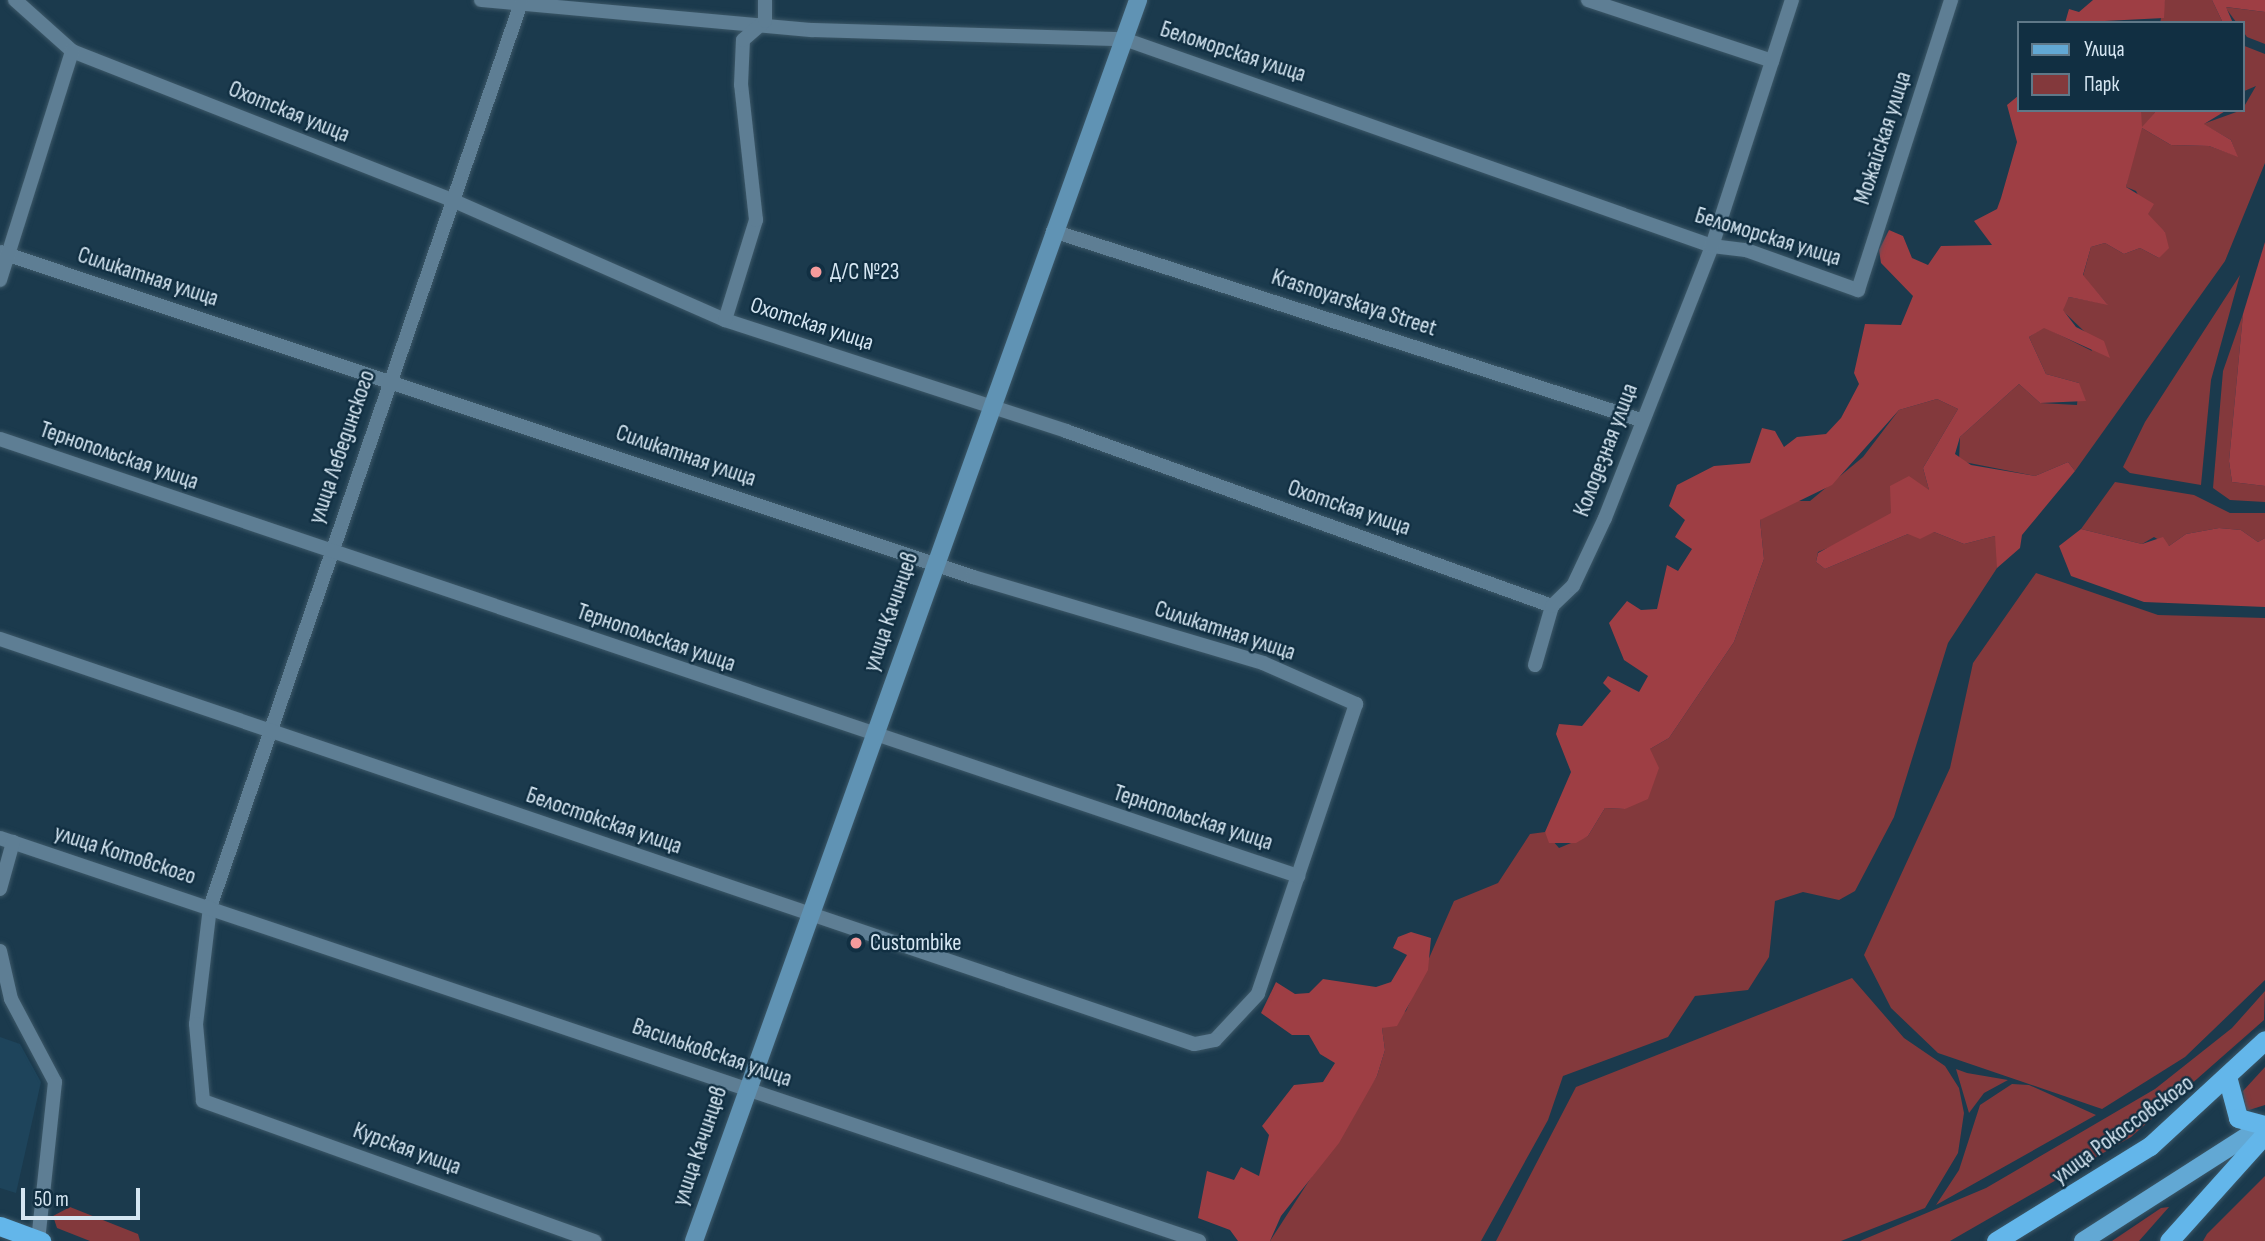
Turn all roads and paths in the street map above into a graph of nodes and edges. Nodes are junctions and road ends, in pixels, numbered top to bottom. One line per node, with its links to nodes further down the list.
1 (15, 0): 11 (street)
2 (481, 0): 8 (street, Беломорская улица)
3 (765, 0): 9 (street)
4 (1138, 0): 10 (main road, улица Качинцев)
5 (1588, 0): 12 (street)
6 (1792, 0): 12 (street, Колодезная улица)
7 (1951, 0): 18 (street, Можайская улица)
8 (521, 3): 9 (street, Беломорская улица); 13 (street, улица Лебединского)
9 (765, 21): 10 (street, Беломорская улица); 19 (street)
10 (1124, 39): 14 (main road, улица Качинцев); 15 (street, Беломорская улица)
11 (72, 51): 13 (street, Охотская улица); 16 (street)
12 (1772, 61): 15 (street, Колодезная улица)
13 (454, 201): 19 (street, Охотская улица); 20 (street, улица Лебединского)
14 (1053, 230): 21 (main road, улица Качинцев); 22 (street, Krasnoyarskaya Street)
15 (1712, 246): 18 (street, Беломорская улица); 22 (street, Колодезная улица)
16 (4, 254): 17 (street); 20 (street, Силикатная улица)
17 (0, 280)
18 (1858, 289)
19 (725, 320): 21 (street, Охотская улица)
20 (389, 380): 24 (street, улица Лебединского); 25 (street, Силикатная улица)
21 (994, 407): 25 (main road, улица Качинцев); 26 (street, Охотская улица)
22 (1641, 419): 26 (street, Колодезная улица)
23 (0, 439): 24 (street, Тернопольская улица)
24 (329, 552): 29 (street, улица Лебединского); 30 (street, Тернопольская улица)
25 (933, 564): 30 (main road, улица Качинцев); 32 (street, Силикатная улица)
26 (1552, 606): 28 (street, Колодезная улица)
27 (0, 639): 29 (street, Белостокская улица)
28 (1535, 665)
29 (268, 730): 34 (street, улица Лебединского); 35 (street, Белостокская улица)
30 (875, 736): 32 (street, Тернопольская улица); 35 (main road, улица Качинцев)
31 (6, 840): 33 (street); 34 (street, улица Котовского)
32 (1298, 876): 35 (street, Белостокская улица)
33 (0, 889)
34 (210, 907): 39 (street, Васильковская улица); 40 (street, улица Котовского)
35 (809, 915): 39 (main road, улица Качинцев)
36 (0, 951): 44 (street)
37 (2265, 1041): 38 (highway, улица Рокоссовского)
38 (2228, 1080): 41 (highway); 42 (highway, улица Рокоссовского)
39 (745, 1088): 46 (main road, улица Качинцев); 47 (street, Васильковская улица)
40 (203, 1101): 45 (street, Курская улица)
41 (2264, 1128): 50 (main road); 51 (highway)
42 (2029, 1225): 48 (highway, улица Рокоссовского); 49 (main road)
43 (0, 1226): 44 (highway)
44 (39, 1240)
45 (595, 1241)
46 (694, 1241)
47 (1199, 1241)
48 (1996, 1241)
49 (2002, 1241)
50 (2083, 1241)
51 (2169, 1241)

